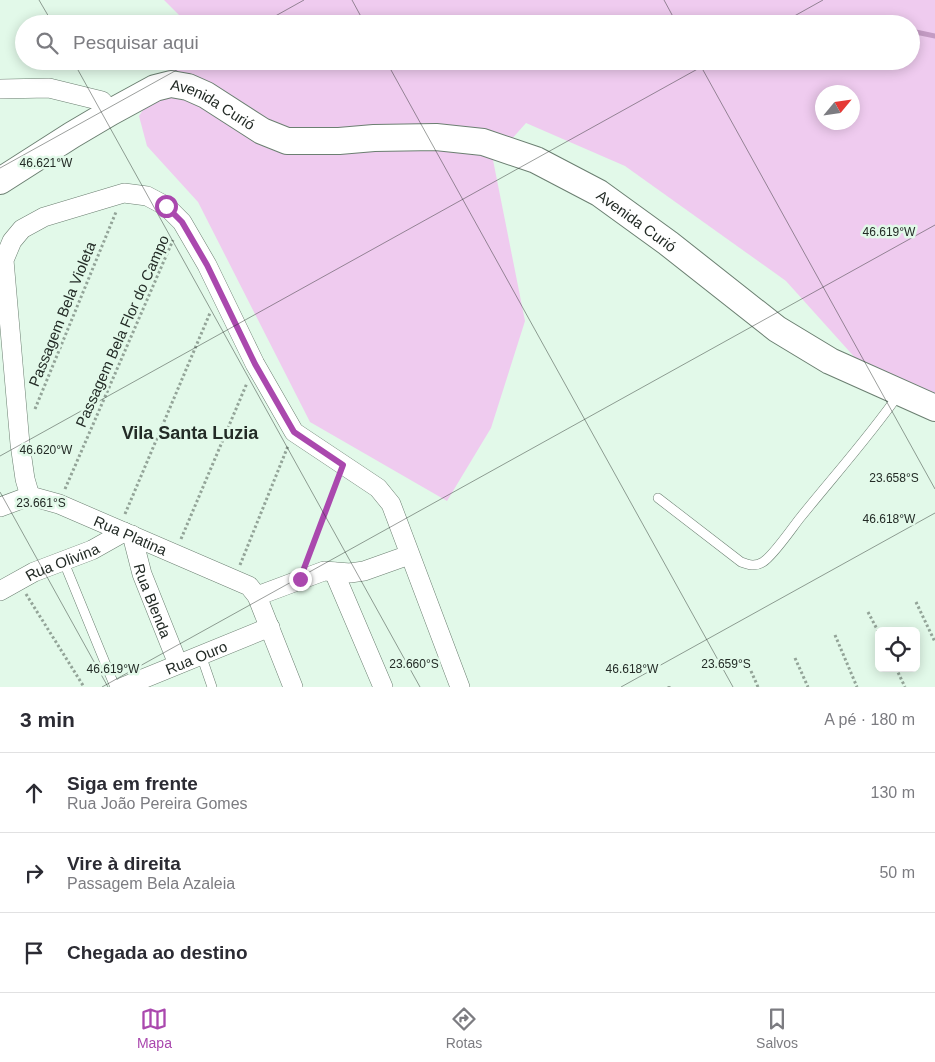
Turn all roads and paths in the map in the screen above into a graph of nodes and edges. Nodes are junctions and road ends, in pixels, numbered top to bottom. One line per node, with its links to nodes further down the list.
1 (0, 89): 2 (street)
2 (106, 106): 3 (street, Avenida Curió); 8 (street, Avenida Curió)
3 (0, 181)
4 (124, 193): 5 (street); 11 (path, Passagem Bela Violeta); 11 (street)
5 (182, 222): 6 (street); 15 (path, Passagem Bela Flor do Campo)
6 (220, 292): 7 (street); 17 (path)
7 (255, 364): 10 (street); 18 (path)
8 (899, 393): 9 (street, Avenida Curió); 14 (lane)
9 (935, 408)
10 (294, 432): 12 (street); 22 (path)
11 (20, 444): 13 (street)
12 (343, 465): 19 (street); 23 (path)
13 (30, 496): 15 (street, Rua Platina); 16 (street)
14 (658, 498)
15 (59, 504): 17 (street, Rua Platina)
16 (0, 507)
17 (125, 532): 18 (street, Rua Platina); 20 (street, Rua Olivina); 35 (street, Rua Blenda)
18 (174, 555): 22 (street, Rua Platina)
19 (409, 555): 21 (street); 44 (street)
20 (63, 560): 24 (street, Rua Olivina); 39 (lane)
21 (334, 572): 23 (street); 43 (street)
22 (234, 579): 26 (street, Rua Platina)
23 (300, 579): 26 (street)
24 (17, 580): 25 (street, Rua Olivina); 38 (path)
25 (0, 591)
26 (257, 596): 29 (street, Rua Platina)
27 (916, 602): 32 (path)
28 (868, 612): 30 (path)
29 (270, 627): 33 (street, Rua Ouro); 42 (street, Rua Platina)
30 (876, 627)
31 (835, 635): 47 (path)
32 (935, 642)
33 (201, 655): 35 (street, Rua Ouro); 41 (lane)
34 (794, 658): 46 (path)
35 (178, 664): 40 (street, Rua Ouro)
36 (751, 671): 45 (path)
37 (898, 672): 48 (path)
38 (84, 687)
39 (115, 687)
40 (123, 687)
41 (212, 687)
42 (293, 687)
43 (383, 687)
44 (460, 687)
45 (758, 687)
46 (808, 687)
47 (857, 687)
48 (905, 687)

